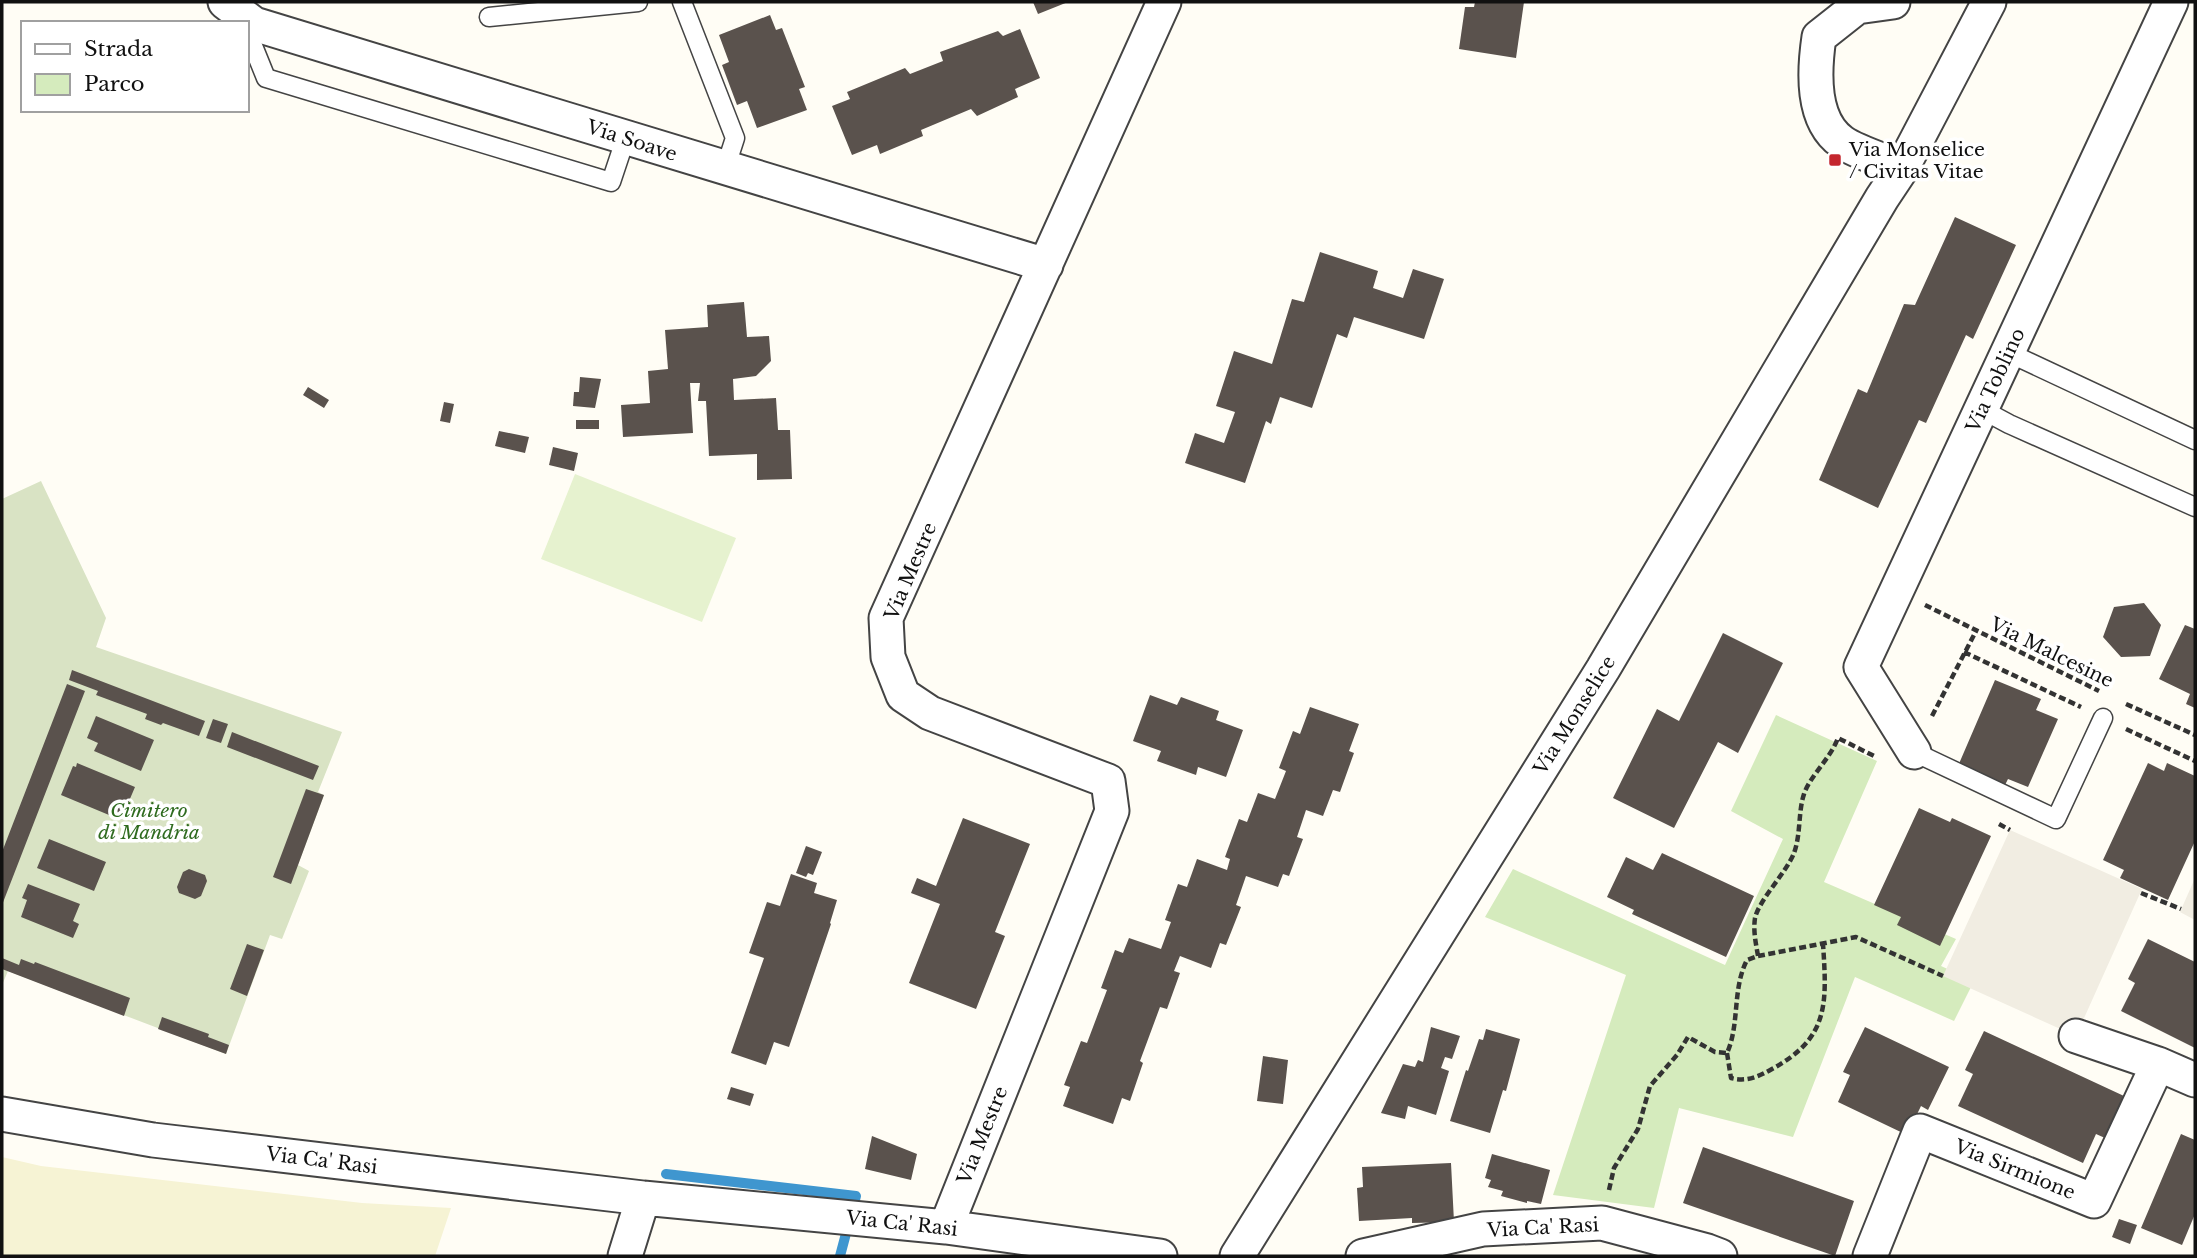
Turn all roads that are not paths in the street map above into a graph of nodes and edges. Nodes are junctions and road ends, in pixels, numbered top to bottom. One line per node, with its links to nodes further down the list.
1 (638, 2): 7 (lane)
2 (682, 2): 11 (lane)
3 (1164, 2): 13 (street, Via Mestre)
4 (1894, 2): 12 (street)
5 (1989, 2): 12 (street, Via Monselice)
6 (2171, 2): 14 (street, Via Toblino)
7 (489, 17)
8 (248, 21): 10 (street, Via Soave)
9 (248, 37): 10 (lane)
10 (626, 137): 11 (street, Via Soave)
11 (725, 169): 13 (street, Via Soave)
12 (1902, 169): 28 (street, Via Monselice)
13 (1046, 265): 25 (street, Via Mestre)
14 (2007, 352): 15 (street, Via Toblino); 16 (lane)
15 (1981, 409): 17 (lane); 19 (street, Via Toblino)
16 (2195, 440)
17 (2195, 507)
18 (2103, 718): 19 (lane)
19 (1914, 752)
20 (2076, 1036): 21 (street)
21 (2158, 1064): 22 (street); 31 (street, Via Sirmione)
22 (2195, 1080)
23 (2, 1114): 24 (street, Via Ca' Rasi)
24 (643, 1198): 25 (street, Via Ca' Rasi); 26 (street)
25 (946, 1227): 27 (street, Via Ca' Rasi)
26 (625, 1256)
27 (1160, 1256)
28 (1237, 1256)
29 (1363, 1256): 30 (street, Via Ca' Rasi)
30 (1720, 1256)
31 (1870, 1256)

